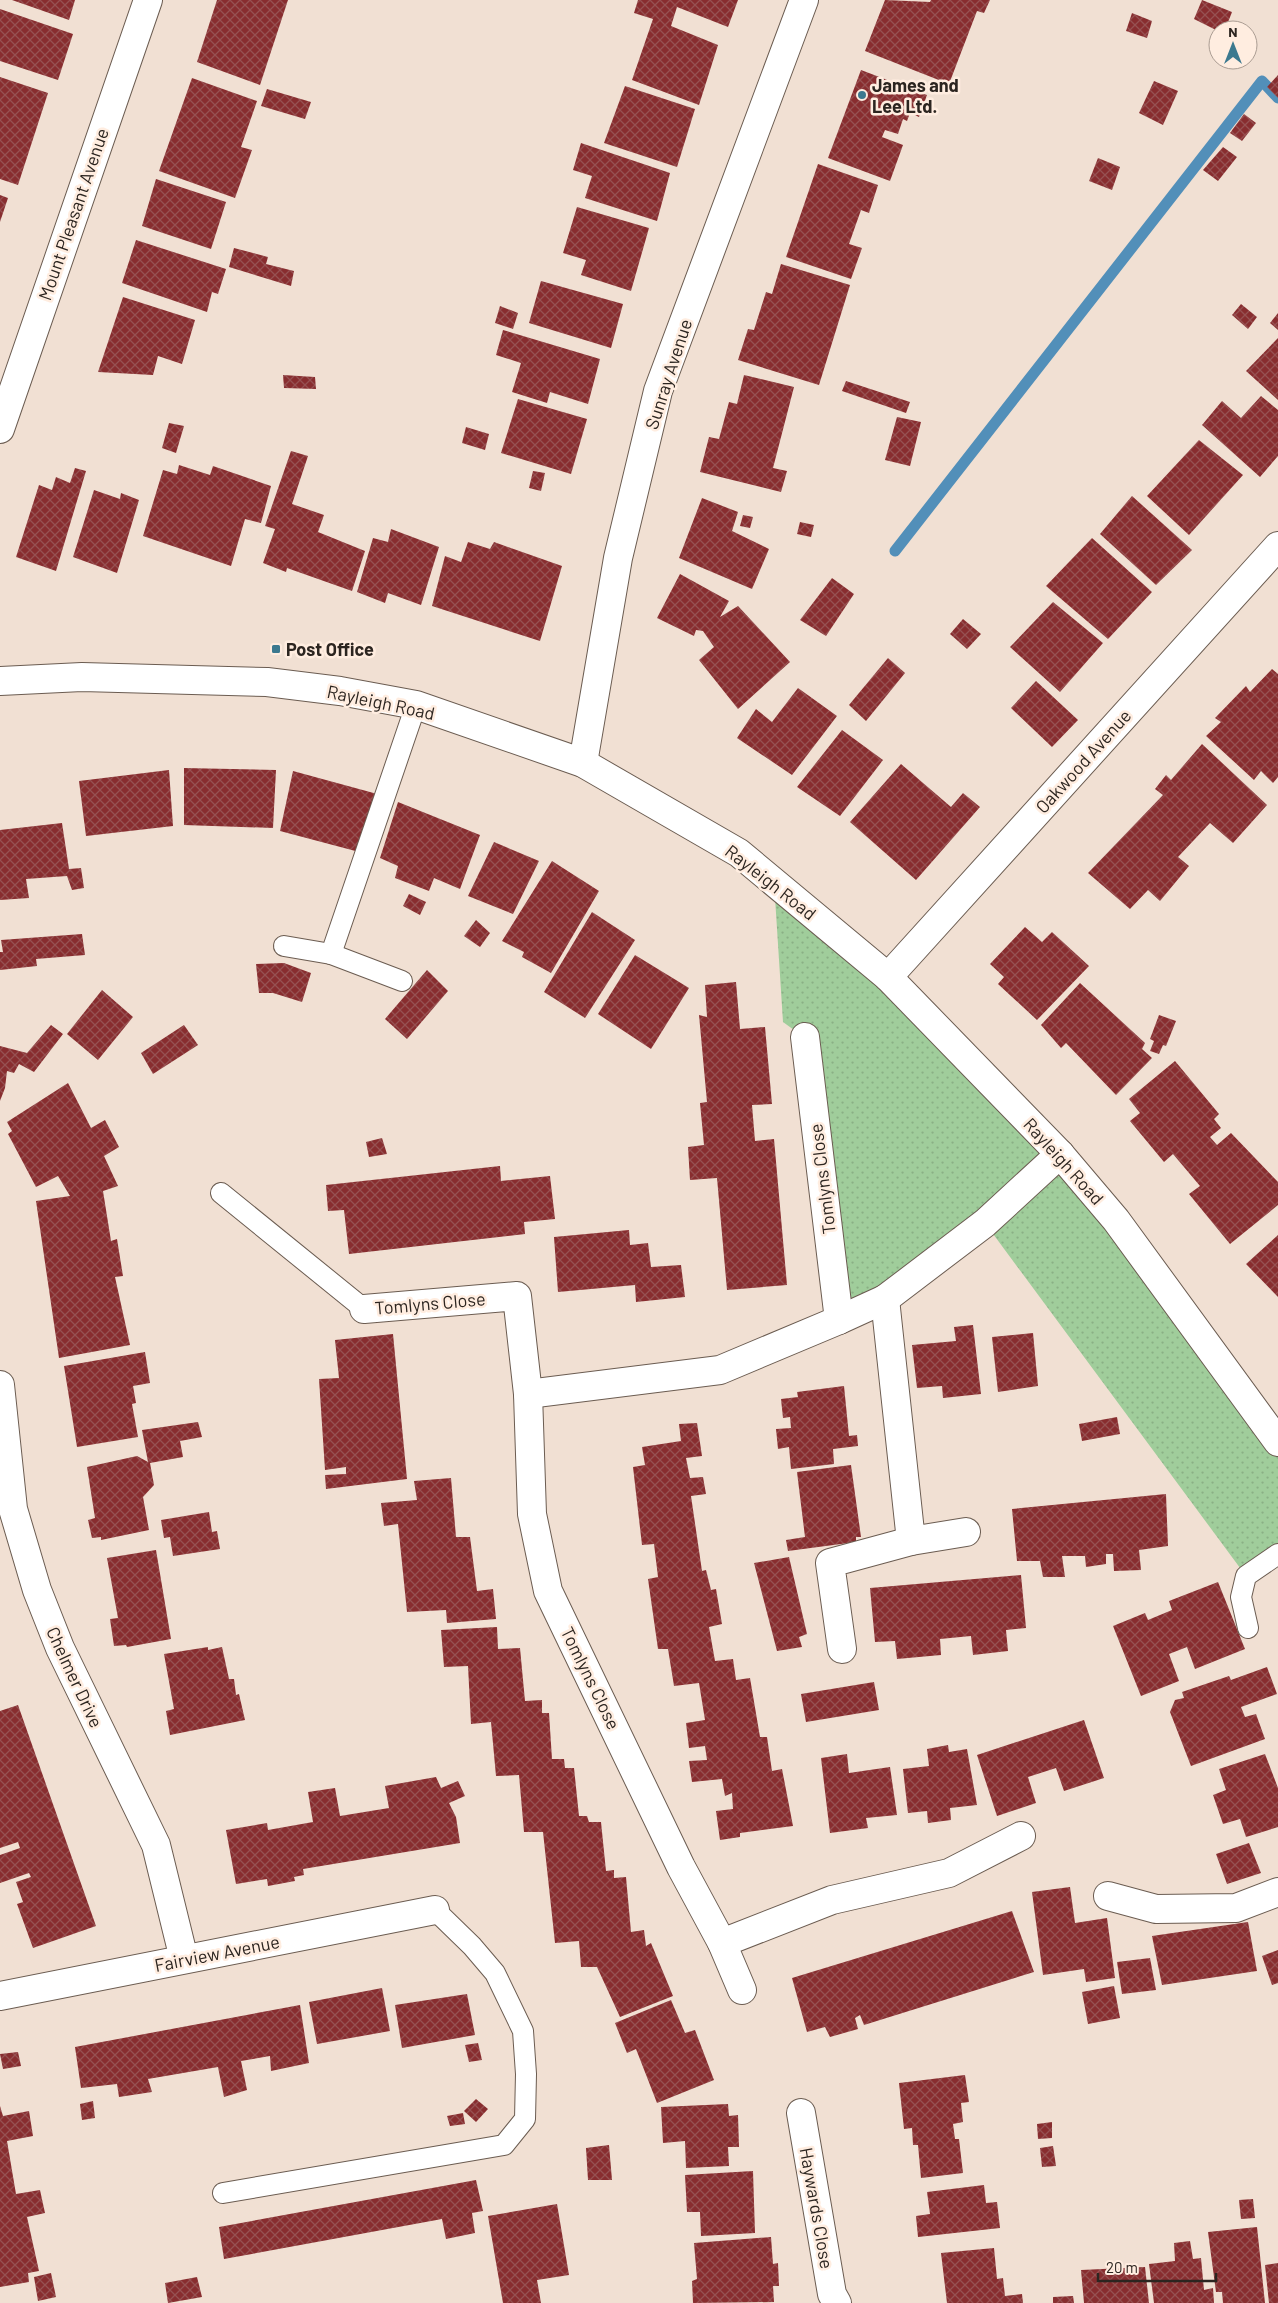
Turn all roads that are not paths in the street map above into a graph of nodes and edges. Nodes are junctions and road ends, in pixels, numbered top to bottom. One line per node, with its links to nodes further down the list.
1 (148, 0): 3 (street, Mount Pleasant Avenue)
2 (804, 0): 7 (street, Sunray Avenue)
3 (0, 429)
4 (1278, 546): 10 (street, Oakwood Avenue)
5 (0, 681): 6 (street, Rayleigh Road)
6 (416, 706): 7 (street, Rayleigh Road); 9 (lane)
7 (583, 763): 10 (street, Rayleigh Road)
8 (284, 946): 9 (lane)
9 (331, 954): 11 (lane)
10 (888, 977): 13 (street, Rayleigh Road)
11 (402, 981)
12 (805, 1038): 17 (street, Tomlyns Close)
13 (1060, 1154): 15 (street); 20 (street, Rayleigh Road)
14 (221, 1193): 16 (lane)
15 (885, 1299): 17 (street); 23 (street)
16 (364, 1309): 19 (street, Tomlyns Close)
17 (839, 1320): 19 (street)
18 (0, 1385): 21 (street, Chelmer Drive)
19 (528, 1394): 31 (street, Tomlyns Close)
20 (1278, 1442)
21 (7, 1510): 32 (street, Chelmer Drive)
22 (966, 1532): 23 (street)
23 (911, 1541): 26 (street)
24 (1278, 1554): 25 (lane)
25 (1248, 1628)
26 (842, 1648)
27 (1021, 1836): 31 (street)
28 (1278, 1892): 29 (street)
29 (1108, 1896)
30 (434, 1910): 32 (street, Fairview Avenue); 36 (lane)
31 (722, 1943): 33 (street, Tomlyns Close)
32 (184, 1959): 34 (street, Fairview Avenue)
33 (742, 1990)
34 (0, 1996)
35 (801, 2112): 37 (street, Haywards Close)
36 (223, 2193)
37 (837, 2303)

